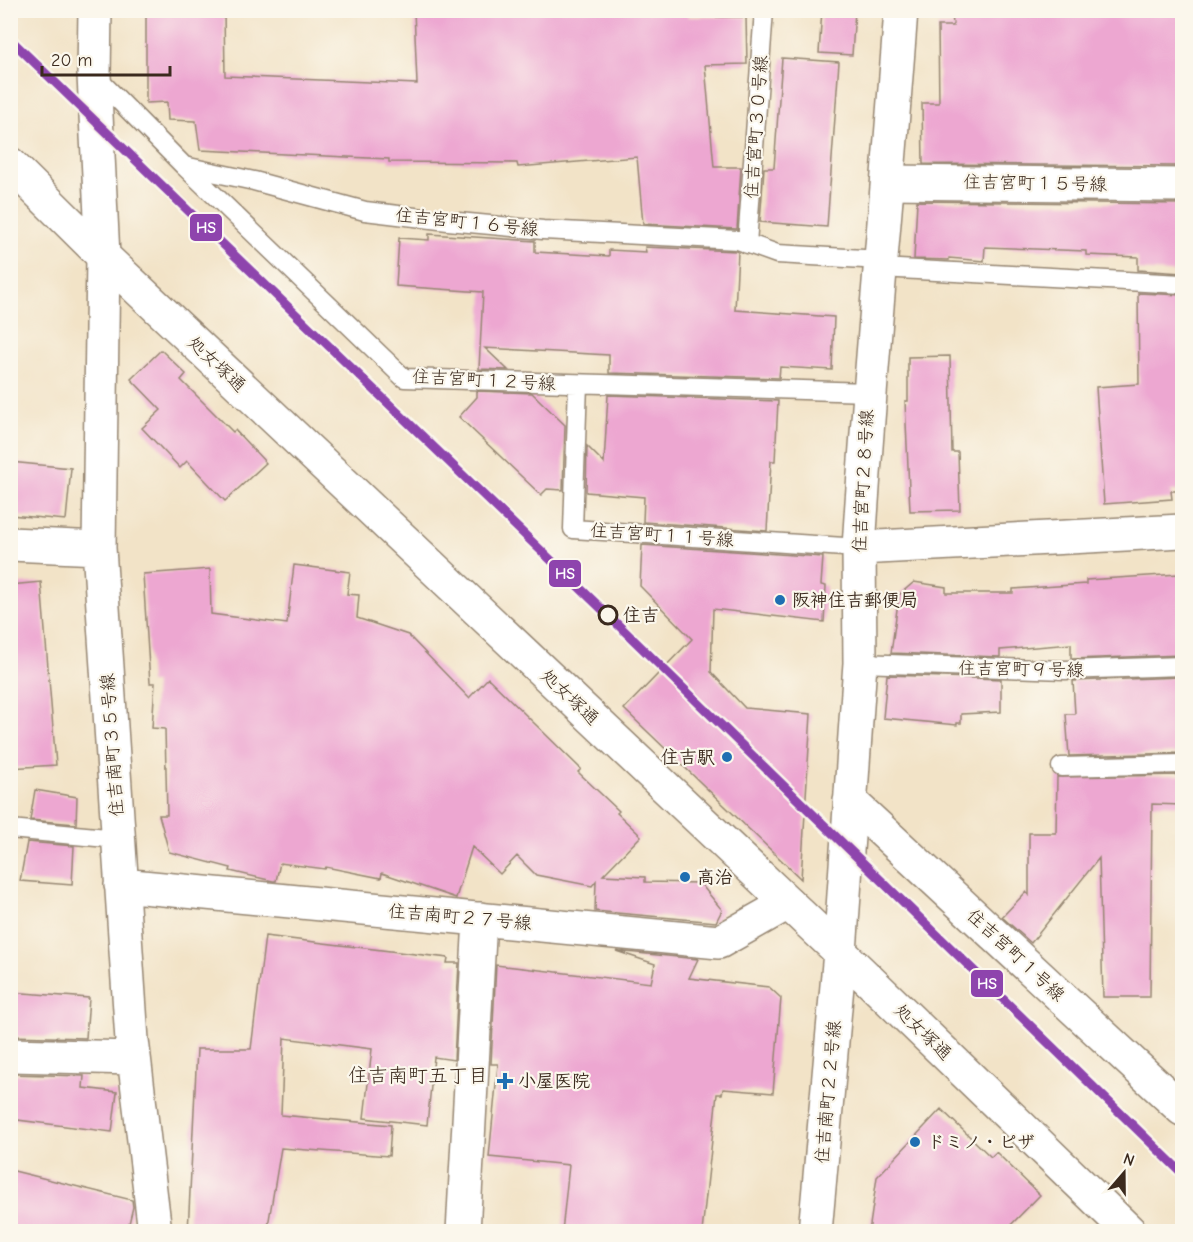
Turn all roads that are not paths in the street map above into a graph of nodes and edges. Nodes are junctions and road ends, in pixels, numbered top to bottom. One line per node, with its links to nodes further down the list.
1 (94, 10): 4 (street, 住吉南町３５号線)
2 (764, 10): 9 (lane, 住吉宮町３０号線)
3 (902, 10): 7 (street, 住吉宮町２８号線)
4 (94, 75): 6 (lane); 10 (street, 住吉南町３５号線)
5 (10, 164): 10 (street, 処女塚通)
6 (184, 166): 9 (lane, 住吉宮町１６号線); 13 (lane, 住吉宮町１２号線)
7 (888, 182): 8 (street, 住吉宮町１５号線); 11 (street, 住吉宮町２８号線)
8 (1182, 185)
9 (747, 244): 11 (lane, 住吉宮町１６号線)
10 (104, 256): 17 (street, 住吉南町３５号線); 27 (street, 処女塚通)
11 (880, 264): 12 (lane, 住吉宮町１６号線); 14 (street, 住吉宮町２８号線)
12 (1182, 284)
13 (578, 384): 14 (lane, 住吉宮町１２号線); 18 (lane, 住吉宮町１１号線)
14 (868, 392): 18 (street, 住吉宮町２８号線)
15 (1182, 531): 18 (street)
16 (10, 544): 17 (street)
17 (99, 548): 25 (street, 住吉南町３５号線)
18 (859, 548): 19 (street, 住吉宮町２８号線)
19 (860, 663): 20 (lane, 住吉宮町９号線); 23 (street, 住吉宮町２８号線)
20 (1182, 666)
21 (1182, 764): 22 (lane)
22 (1061, 766)
23 (850, 801): 29 (street, 住吉宮町２８号線); 32 (street, 住吉宮町１号線)
24 (10, 829): 25 (lane)
25 (118, 839): 26 (street, 住吉南町３５号線)
26 (121, 885): 28 (street, 住吉南町２７号線); 31 (street, 住吉南町３５号線)
27 (788, 903): 28 (street, 住吉南町２７号線); 29 (street, 処女塚通)
28 (480, 919): 34 (street)
29 (840, 952): 35 (street, 住吉南町２２号線); 36 (street, 処女塚通)
30 (10, 1055): 31 (street)
31 (134, 1058): 33 (street, 住吉南町３５号線)
32 (1182, 1109)
33 (155, 1232)
34 (463, 1232)
35 (815, 1232)
36 (1130, 1232)

